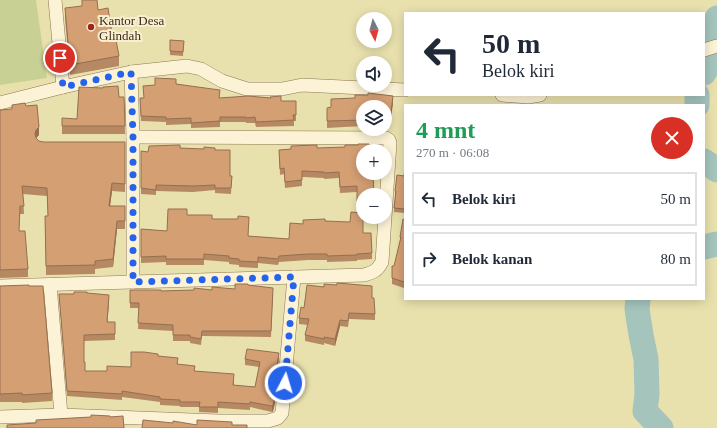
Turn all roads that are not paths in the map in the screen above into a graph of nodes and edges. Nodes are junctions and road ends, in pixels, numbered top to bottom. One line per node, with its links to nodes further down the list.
1 (55, 0): 3 (street)
2 (131, 72): 3 (street); 4 (street); 8 (street)
3 (63, 87): 7 (street)
4 (404, 90)
5 (515, 96): 6 (street)
6 (534, 96)
7 (0, 103)
8 (132, 140): 9 (street); 10 (street); 11 (street)
9 (117, 142)
10 (294, 277): 11 (street); 14 (street)
11 (133, 282): 12 (street)
12 (50, 285): 13 (street); 14 (street)
13 (0, 286)
14 (61, 415): 15 (street)
15 (0, 416)

